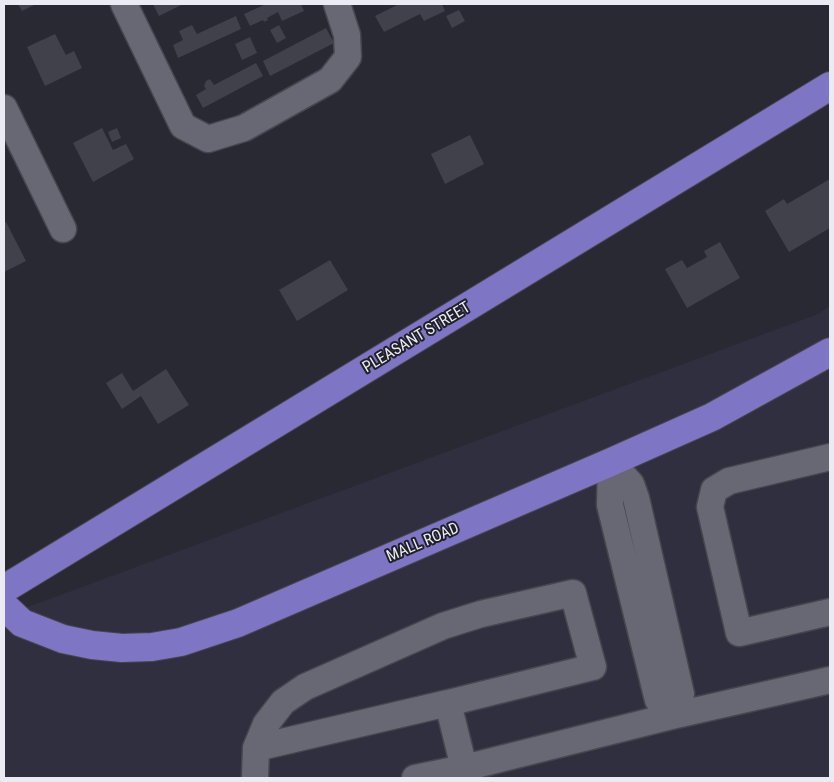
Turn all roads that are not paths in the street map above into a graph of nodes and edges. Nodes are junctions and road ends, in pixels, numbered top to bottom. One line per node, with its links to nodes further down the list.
1 (124, 4): 2 (street)
2 (337, 4)
3 (830, 86): 9 (main road, PLEASANT STREET)
4 (4, 108): 5 (street)
5 (63, 229)
6 (830, 352): 8 (main road, MALL ROAD)
7 (830, 457): 11 (street)
8 (611, 462): 10 (main road, MALL ROAD); 14 (street)
9 (4, 589)
10 (4, 606)
11 (830, 612)
12 (830, 680): 14 (street)
13 (448, 703): 15 (street); 15 (street); 16 (street)
14 (672, 716): 16 (street)
15 (256, 748): 17 (street)
16 (464, 768): 18 (street)
17 (255, 778)
18 (416, 778)

